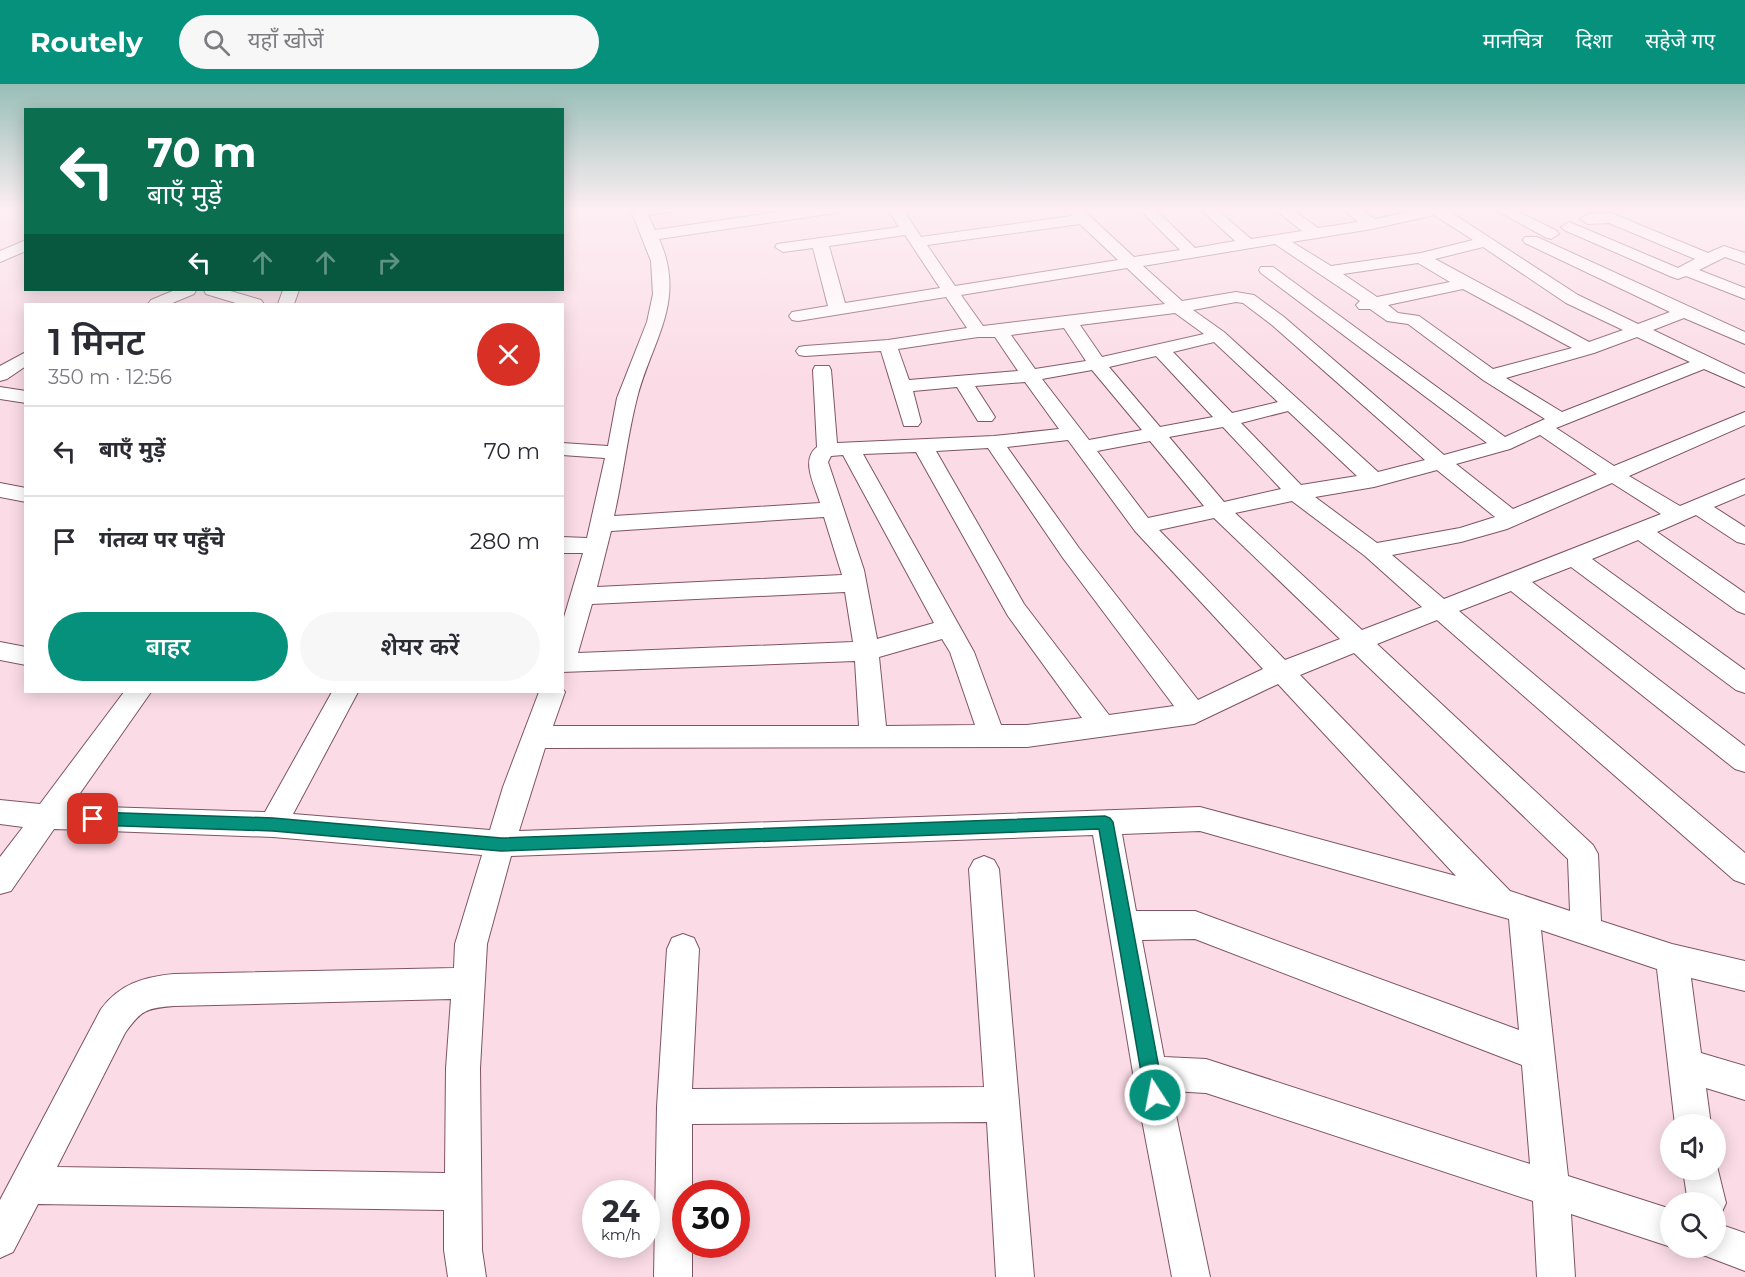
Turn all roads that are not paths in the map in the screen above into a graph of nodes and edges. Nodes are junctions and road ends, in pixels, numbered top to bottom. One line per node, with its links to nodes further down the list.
1 (660, 264): 65 (street)
2 (826, 264): 25 (street)
3 (932, 264): 18 (street)
4 (1130, 264): 18 (street); 24 (street)
5 (1316, 264): 13 (street)
6 (1380, 264): 13 (street)
7 (1431, 264): 15 (street)
8 (1519, 264): 31 (street)
9 (1581, 264): 20 (street)
10 (1664, 264): 14 (street)
11 (1699, 264): 14 (street)
12 (1268, 270): 26 (street)
13 (1328, 271): 23 (street)
14 (1681, 272): 19 (street); 20 (street)
15 (1465, 284): 23 (street); 37 (street)
16 (186, 291): 21 (street)
17 (215, 291): 22 (street)
18 (951, 291): 25 (street); 32 (street)
19 (1741, 292): 27 (street)
20 (1646, 294): 27 (street)
21 (159, 303)
22 (252, 303)
23 (1375, 303): 26 (street); 45 (street)
24 (1178, 307): 29 (street); 30 (street); 33 (street)
25 (838, 310): 28 (street)
26 (1327, 312): 30 (street); 62 (street)
27 (1685, 312): 31 (street); 34 (street)
28 (798, 316)
29 (1068, 320): 32 (street); 41 (street)
30 (1278, 321): 66 (street)
31 (1638, 330): 37 (street); 40 (street)
32 (989, 332): 35 (street); 44 (street)
33 (1218, 336): 36 (street); 51 (street)
34 (1745, 339)
35 (888, 345): 38 (street); 48 (street)
36 (1160, 349): 41 (street); 54 (street)
37 (1588, 349): 45 (street)
38 (805, 351)
39 (24, 358): 43 (street)
40 (1705, 362): 47 (street); 55 (street)
41 (1097, 364): 44 (street); 58 (street)
42 (822, 370): 64 (street)
43 (0, 375)
44 (1030, 376): 46 (street); 59 (street)
45 (1490, 376): 55 (street)
46 (963, 381): 48 (street); 52 (street)
47 (1745, 381)
48 (902, 386): 56 (street)
49 (0, 393): 50 (street)
50 (24, 397)
51 (1292, 404): 54 (street); 68 (street)
52 (985, 417)
53 (1745, 418): 67 (street)
54 (1229, 420): 58 (street); 70 (street)
55 (1561, 420): 57 (street)
56 (911, 422)
57 (1541, 427): 62 (street); 67 (street)
58 (1155, 434): 59 (street); 72 (street)
59 (1080, 440): 60 (street); 76 (street)
60 (994, 442): 61 (street); 100 (street)
61 (922, 445): 64 (street); 101 (street)
62 (1503, 445): 66 (street)
63 (564, 449): 65 (street)
64 (839, 449): 71 (street); 88 (street)
65 (617, 453): 75 (street)
66 (1439, 461): 68 (street); 74 (street)
67 (1613, 475): 73 (street); 74 (street)
68 (1374, 480): 70 (street)
69 (1745, 486): 73 (street)
70 (1296, 493): 72 (street); 81 (street)
71 (831, 509): 75 (street); 84 (street)
72 (1219, 510): 76 (street); 89 (street)
73 (1688, 511): 77 (street); 78 (street)
74 (1511, 519): 81 (street)
75 (601, 524): 80 (street)
76 (1143, 526): 95 (street)
77 (1640, 531): 82 (street); 86 (street)
78 (1745, 537)
79 (564, 545): 80 (street)
80 (596, 546): 85 (street)
81 (1373, 552): 87 (street)
82 (1574, 557): 83 (street); 96 (street)
83 (1512, 579): 87 (street); 105 (street)
84 (855, 583): 85 (street); 91 (street)
85 (584, 596): 93 (street)
86 (1745, 605)
87 (1442, 610): 89 (street); 112 (street)
88 (949, 628): 91 (street); 103 (street)
89 (1358, 642): 95 (street); 116 (street)
90 (0, 651): 92 (street)
91 (867, 651): 94 (street); 102 (street)
92 (24, 656)
93 (564, 657)
94 (564, 663)
95 (1280, 672): 100 (street); 114 (street)
96 (1745, 683)
97 (137, 693): 107 (street)
98 (344, 693): 109 (street)
99 (552, 693): 104 (street)
100 (1194, 714): 101 (street)
101 (1103, 726): 103 (street)
102 (873, 736): 103 (street); 104 (street)
103 (992, 736)
104 (535, 737): 110 (street)
105 (1745, 761)
106 (0, 812): 107 (street)
107 (48, 817): 109 (street); 113 (street)
108 (1105, 822): 110 (street); 114 (street); 115 (street)
109 (273, 825): 110 (street)
110 (501, 844): 120 (street)
111 (984, 869): 125 (street)
112 (1745, 871)
113 (0, 881)
114 (1512, 906): 116 (street); 121 (street)
115 (1124, 926): 121 (street); 123 (street)
116 (1587, 931): 118 (street)
117 (683, 949): 126 (street)
118 (1672, 959): 119 (street); 122 (street)
119 (1745, 976)
120 (469, 983): 128 (street); 130 (street)
121 (1538, 1054): 129 (street)
122 (1685, 1065): 124 (street); 127 (street)
123 (1150, 1073): 129 (street); 138 (street)
124 (1745, 1083)
125 (1003, 1104): 126 (street); 137 (street)
126 (674, 1107): 136 (street)
127 (1692, 1114)
128 (28, 1185): 130 (street); 132 (street)
129 (1551, 1189): 131 (street); 139 (street)
130 (463, 1192): 135 (street)
131 (1660, 1224)
132 (0, 1239)
133 (1726, 1245): 134 (street)
134 (1745, 1252)
135 (467, 1277)
136 (674, 1277)
137 (1015, 1277)
138 (1191, 1277)
139 (1556, 1277)

